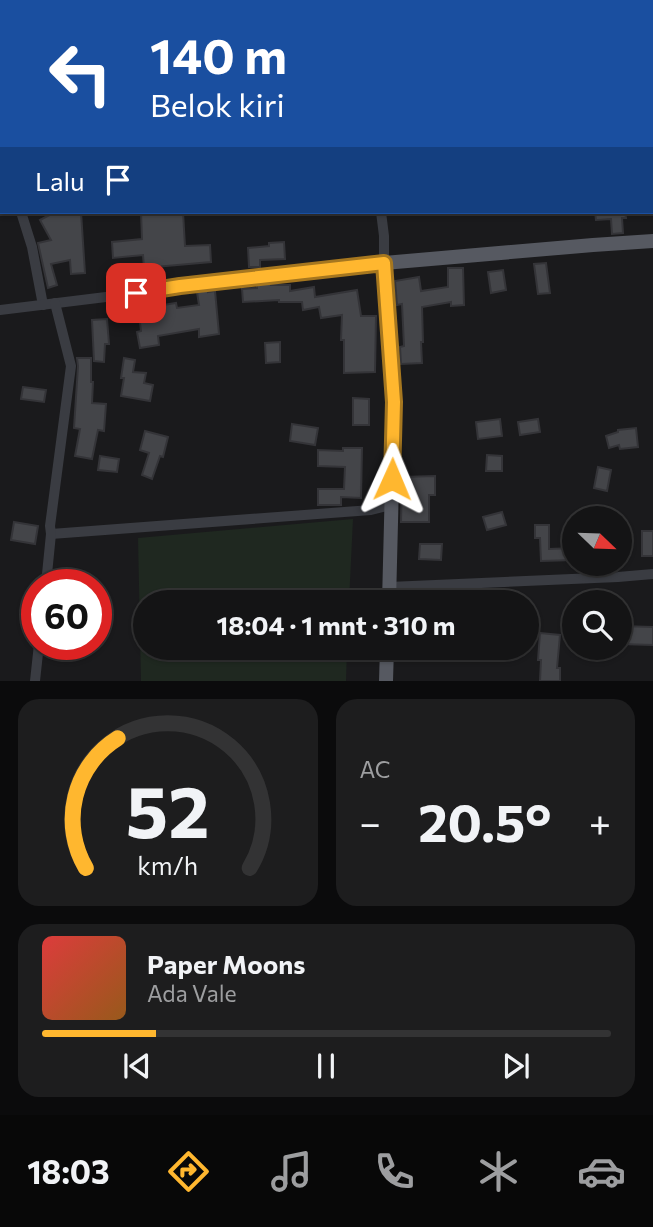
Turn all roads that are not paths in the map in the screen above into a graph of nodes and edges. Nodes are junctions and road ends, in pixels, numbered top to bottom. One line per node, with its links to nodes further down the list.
1 (22, 214): 6 (street)
2 (381, 214): 4 (street)
3 (653, 241): 4 (main road)
4 (384, 263): 5 (street); 8 (main road)
5 (55, 303): 6 (street); 9 (street)
6 (43, 305): 7 (street)
7 (0, 310)
8 (391, 505): 9 (street); 12 (main road)
9 (51, 534): 10 (street)
10 (48, 569)
11 (653, 574): 12 (street)
12 (389, 587)
13 (37, 660): 15 (street)
14 (387, 660): 16 (main road)
15 (35, 681)
16 (386, 681)

